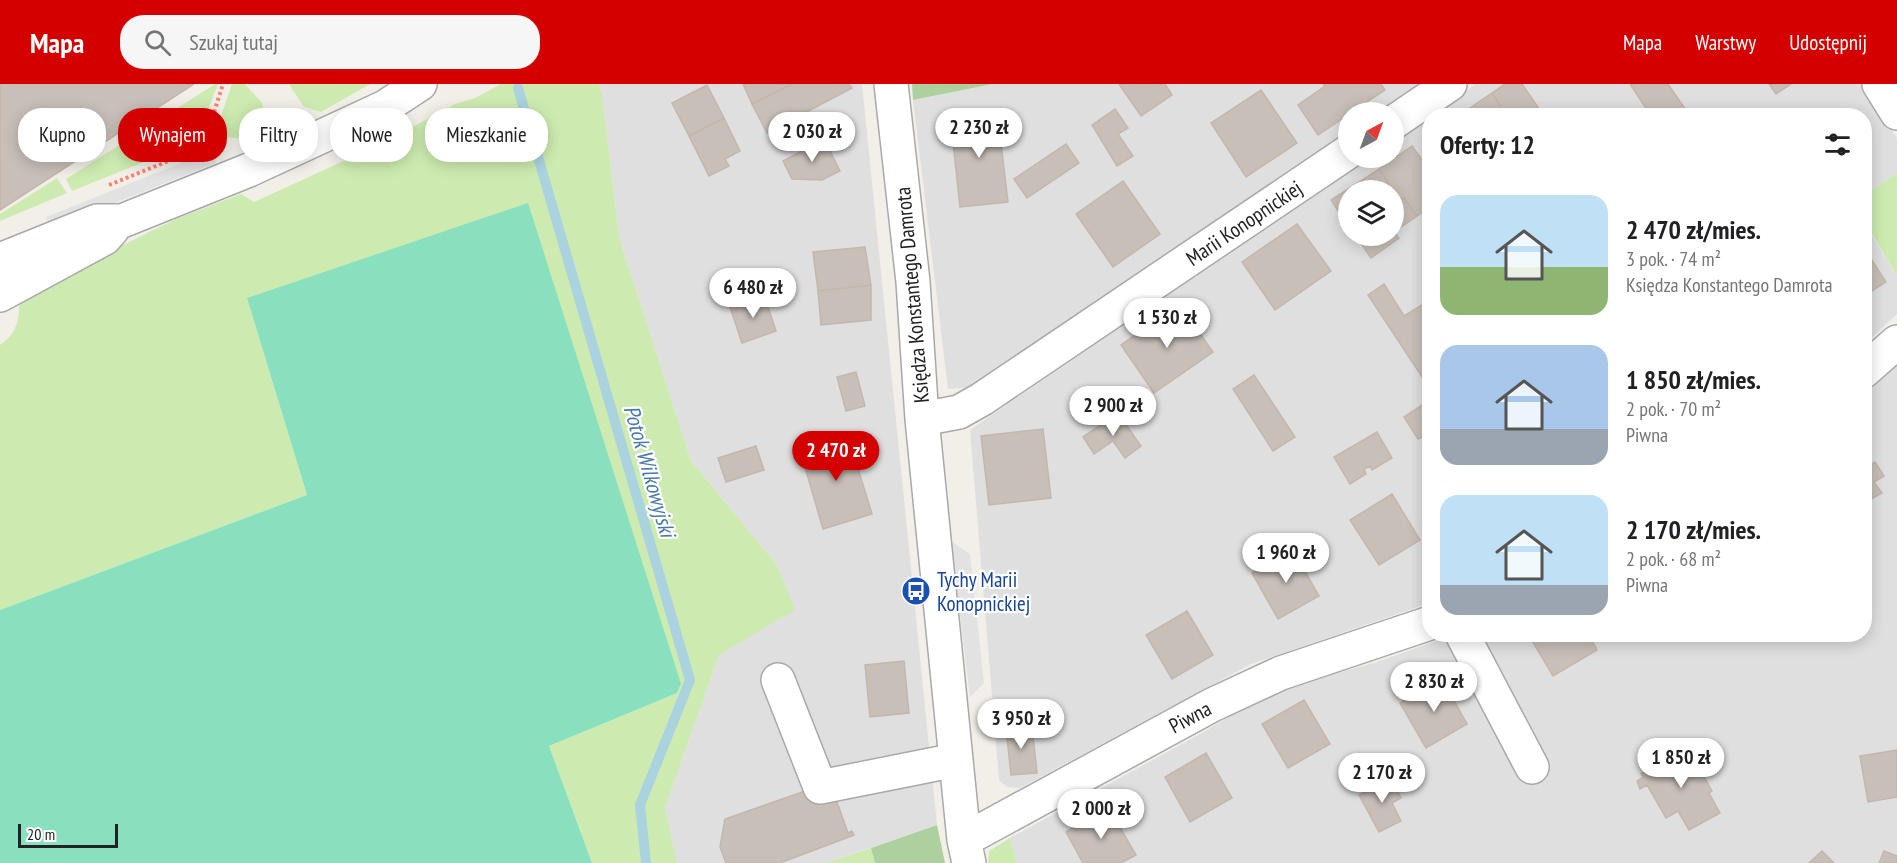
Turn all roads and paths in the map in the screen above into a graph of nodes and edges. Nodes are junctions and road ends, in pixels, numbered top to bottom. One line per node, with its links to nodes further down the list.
1 (223, 84): 9 (path)
2 (420, 84): 10 (street)
3 (891, 84): 15 (street, Księdza Konstantego Damrota)
4 (1450, 84): 7 (street)
5 (1879, 84): 6 (street)
6 (1897, 113)
7 (1404, 115)
8 (1338, 159): 15 (street, Marii Konopnickiej)
9 (107, 186)
10 (122, 220): 11 (street); 12 (street)
11 (0, 260)
12 (0, 295)
13 (1897, 342): 14 (street)
14 (1872, 364)
15 (922, 419): 19 (street, Księdza Konstantego Damrota)
16 (1422, 626): 21 (street, Piwna)
17 (1466, 642): 20 (street)
18 (778, 680): 19 (street)
19 (956, 760): 21 (street, Księdza Konstantego Damrota)
20 (1532, 767)
21 (967, 852)

